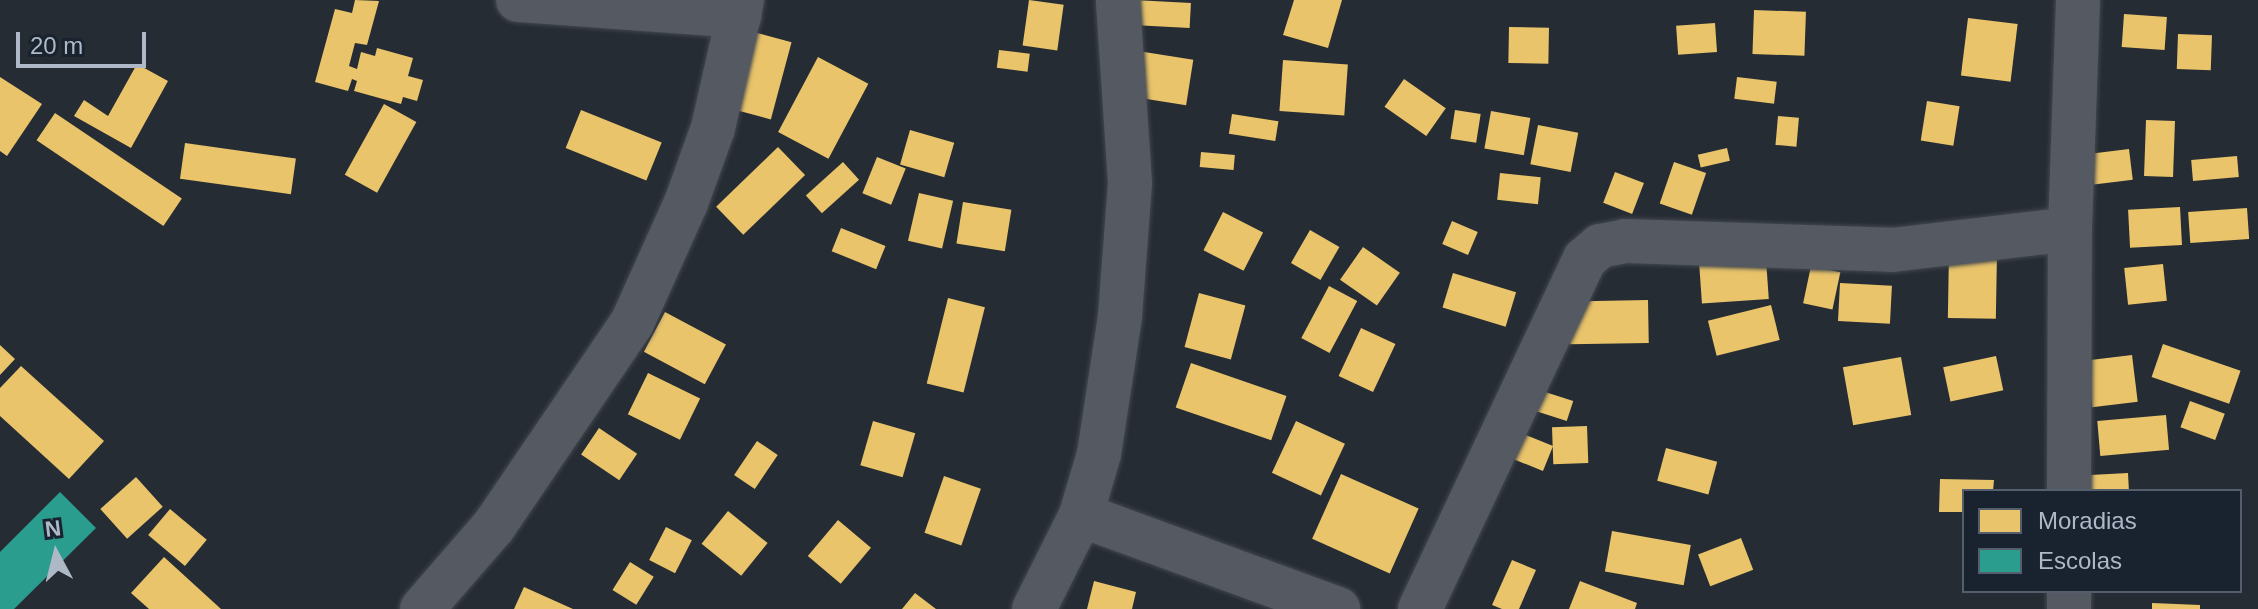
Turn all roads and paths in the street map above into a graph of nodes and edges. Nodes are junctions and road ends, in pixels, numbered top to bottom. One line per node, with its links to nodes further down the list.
1 (518, 0): 4 (street)
2 (1118, 0): 7 (street)
3 (2078, 0): 5 (street)
4 (740, 8): 8 (street)
5 (2070, 229): 6 (street); 11 (street)
6 (2069, 489)
7 (1081, 515): 9 (street); 10 (street)
8 (422, 609)
9 (1034, 609)
10 (1338, 609)
11 (1420, 609)

